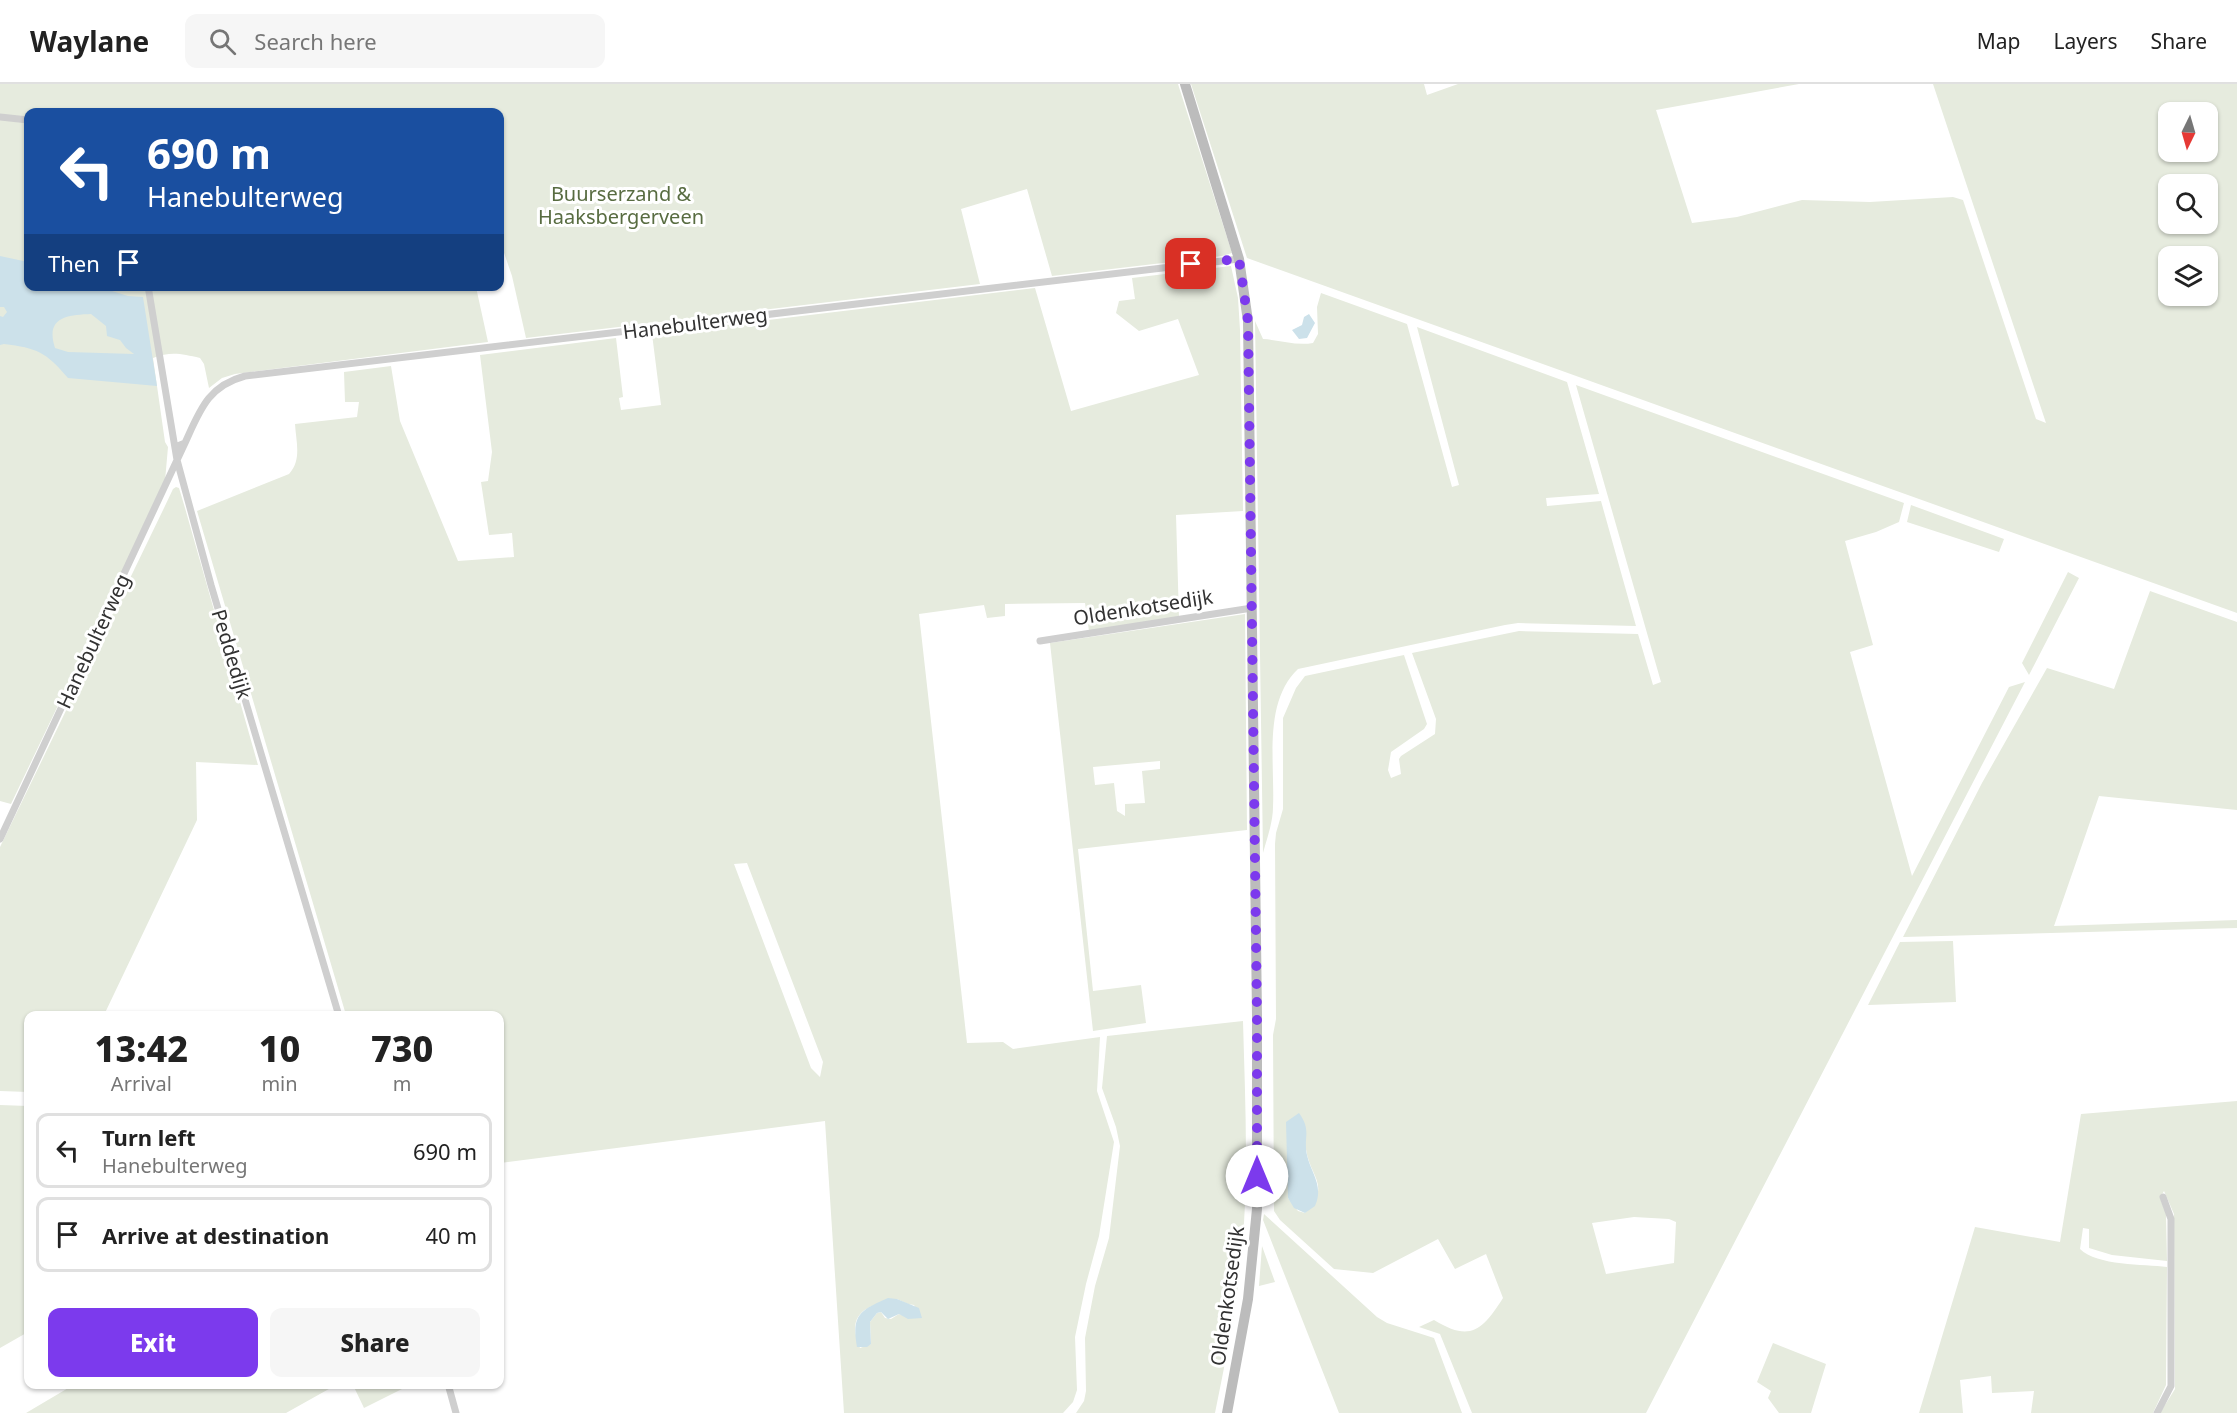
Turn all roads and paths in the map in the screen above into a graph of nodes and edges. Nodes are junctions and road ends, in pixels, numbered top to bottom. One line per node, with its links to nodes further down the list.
1 (1185, 84): 4 (street, Oldenkotsedijk)
2 (0, 117): 3 (street)
3 (24, 120)
4 (1239, 259): 6 (street, Hanebulterweg); 9 (street, Oldenkotsedijk)
5 (149, 291): 7 (street, Peddedijk)
6 (185, 442): 7 (street); 8 (street, Hanebulterweg)
7 (175, 447): 8 (street, Peddedijk)
8 (177, 460): 11 (street, Hanebulterweg); 12 (street, Peddedijk)
9 (1252, 608): 10 (street, Oldenkotsedijk); 16 (street, Oldenkotsedijk)
10 (1040, 642)
11 (0, 839)
12 (338, 1011)
13 (2163, 1197): 17 (street)
14 (449, 1389): 15 (street)
15 (456, 1413)
16 (1227, 1413)
17 (2157, 1413)

